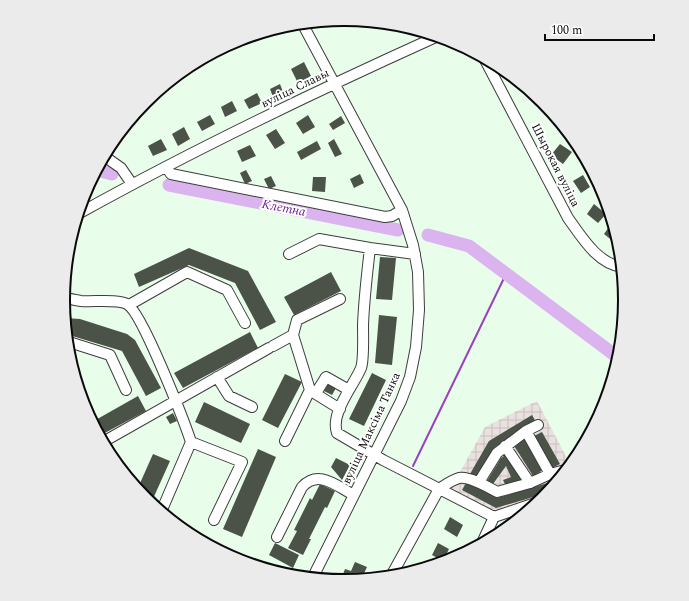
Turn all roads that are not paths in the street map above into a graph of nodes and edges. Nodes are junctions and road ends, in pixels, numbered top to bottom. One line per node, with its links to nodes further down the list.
1 (305, 29): 4 (street, вуліца Максіма Танка)
2 (430, 40): 4 (street, вуліца Славы)
3 (489, 67): 13 (street, Шырокая вуліца)
4 (334, 83): 6 (street, вуліца Славы); 9 (street, вуліца Максіма Танка)
5 (109, 160): 7 (street)
6 (166, 167): 7 (street, вуліца Славы); 9 (street)
7 (132, 184): 8 (street, вуліца Славы)
8 (86, 210)
9 (402, 210): 12 (street, вуліца Максіма Танка)
10 (370, 248): 11 (street); 12 (street); 22 (street)
11 (289, 254)
12 (415, 254): 33 (street, вуліца Максіма Танка)
13 (617, 265)
14 (70, 299): 16 (street)
15 (340, 299): 18 (street)
16 (129, 305): 17 (street); 24 (street)
17 (245, 323)
18 (294, 335): 20 (street); 23 (street)
19 (73, 343): 21 (street)
20 (217, 377): 24 (street); 25 (street)
21 (126, 390)
22 (349, 390): 23 (street); 26 (street)
23 (313, 392): 26 (street); 30 (street)
24 (176, 400): 29 (street); 31 (street)
25 (252, 407)
26 (340, 409): 33 (street)
27 (538, 425): 28 (street)
28 (526, 431): 32 (street); 35 (street)
29 (108, 439)
30 (285, 441)
31 (191, 442): 40 (street); 43 (street)
32 (505, 446): 36 (street); 37 (street)
33 (374, 455): 38 (street); 39 (street, вуліца Максіма Танка)
34 (559, 472): 35 (street)
35 (550, 474): 37 (street)
36 (479, 482): 37 (street); 38 (street)
37 (530, 483)
38 (439, 489): 42 (street); 46 (street)
39 (354, 495): 45 (street); 47 (street, вуліца Максіма Танка)
40 (163, 506)
41 (527, 506): 42 (street)
42 (494, 516): 44 (street)
43 (214, 520)
44 (485, 536)
45 (277, 537)
46 (394, 571)
47 (315, 573)

